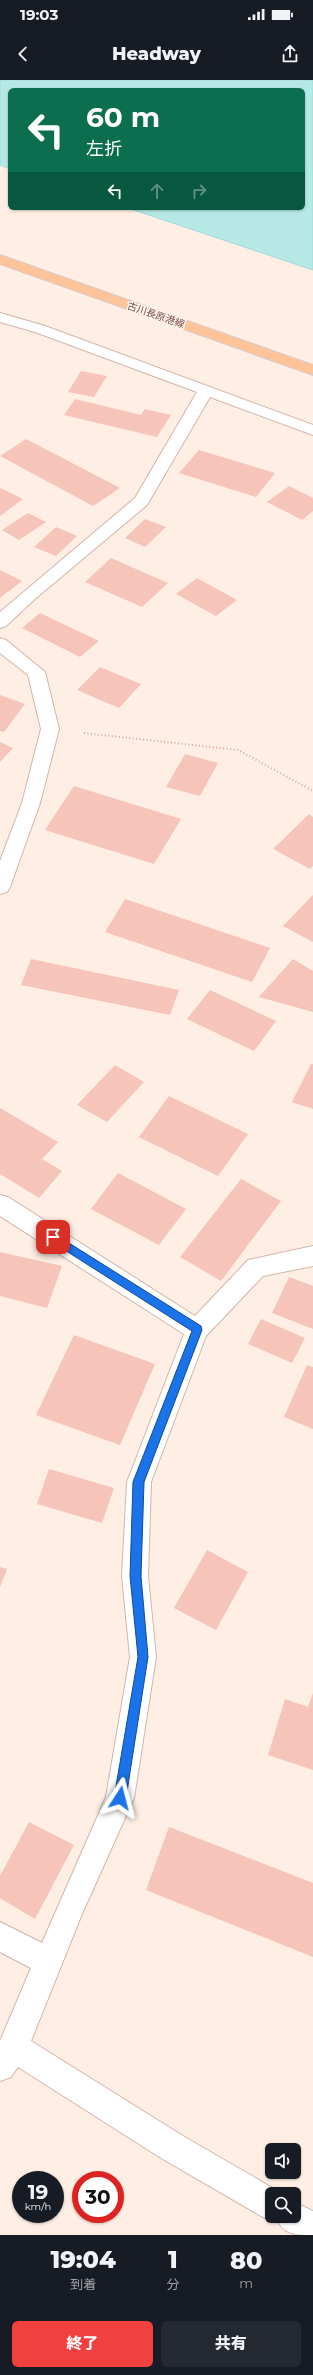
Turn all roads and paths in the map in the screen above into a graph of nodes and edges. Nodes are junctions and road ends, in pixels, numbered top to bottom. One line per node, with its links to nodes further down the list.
1 (0, 259): 3 (main road, 古川長原港線)
2 (0, 318): 4 (street)
3 (313, 370)
4 (206, 391): 5 (street); 6 (street); 7 (street)
5 (313, 417)
6 (313, 430)
7 (0, 622)
8 (0, 644): 9 (street)
9 (50, 729): 10 (path); 11 (street)
10 (313, 791)
11 (0, 887)
12 (0, 1204): 14 (street)
13 (313, 1256): 14 (street)
14 (198, 1330): 16 (street)
15 (0, 1936): 16 (street)
16 (49, 1962): 17 (street)
17 (7, 2056): 18 (street)
18 (265, 2201)
19 (301, 2222): 20 (street)
20 (313, 2229)

